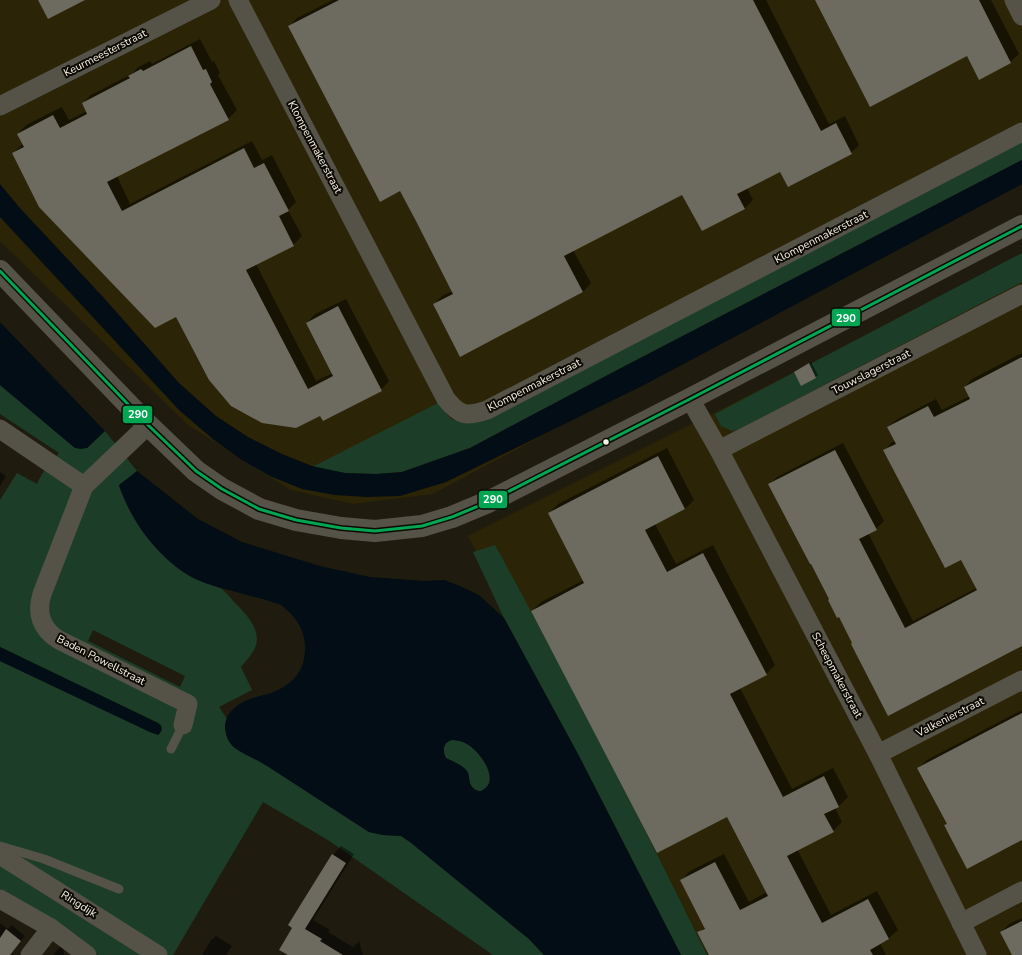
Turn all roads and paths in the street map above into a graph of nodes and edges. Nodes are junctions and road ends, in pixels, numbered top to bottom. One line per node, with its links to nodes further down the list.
1 (211, 0): 5 (street, Keurmeesterstraat)
2 (238, 0): 6 (street, Klompenmakerstraat)
3 (1014, 0): 4 (street)
4 (1022, 16)
5 (0, 106)
6 (1022, 132)
7 (1022, 226): 10 (street)
8 (0, 271): 11 (street)
9 (1022, 294): 13 (street, Touwslagerstraat)
10 (690, 399): 11 (street); 13 (street, Scheepmakerstraat)
11 (148, 425): 14 (street, Baden Powellstraat)
12 (0, 429): 14 (street)
13 (719, 450): 18 (street, Scheepmakerstraat)
14 (84, 486): 16 (street, Baden Powellstraat)
15 (1022, 680): 18 (street, Valkenierstraat)
16 (183, 726): 17 (lane)
17 (171, 749)
18 (878, 754): 24 (street, Scheepmakerstraat)
19 (0, 846): 21 (lane)
20 (0, 854): 28 (street, Ringdijk)
21 (119, 888)
22 (1022, 891): 24 (street)
23 (0, 899): 25 (street)
24 (961, 923): 29 (street, Scheepmakerstraat)
25 (50, 928): 26 (street); 27 (street)
26 (30, 955)
27 (87, 955)
28 (158, 955)
29 (977, 955)

